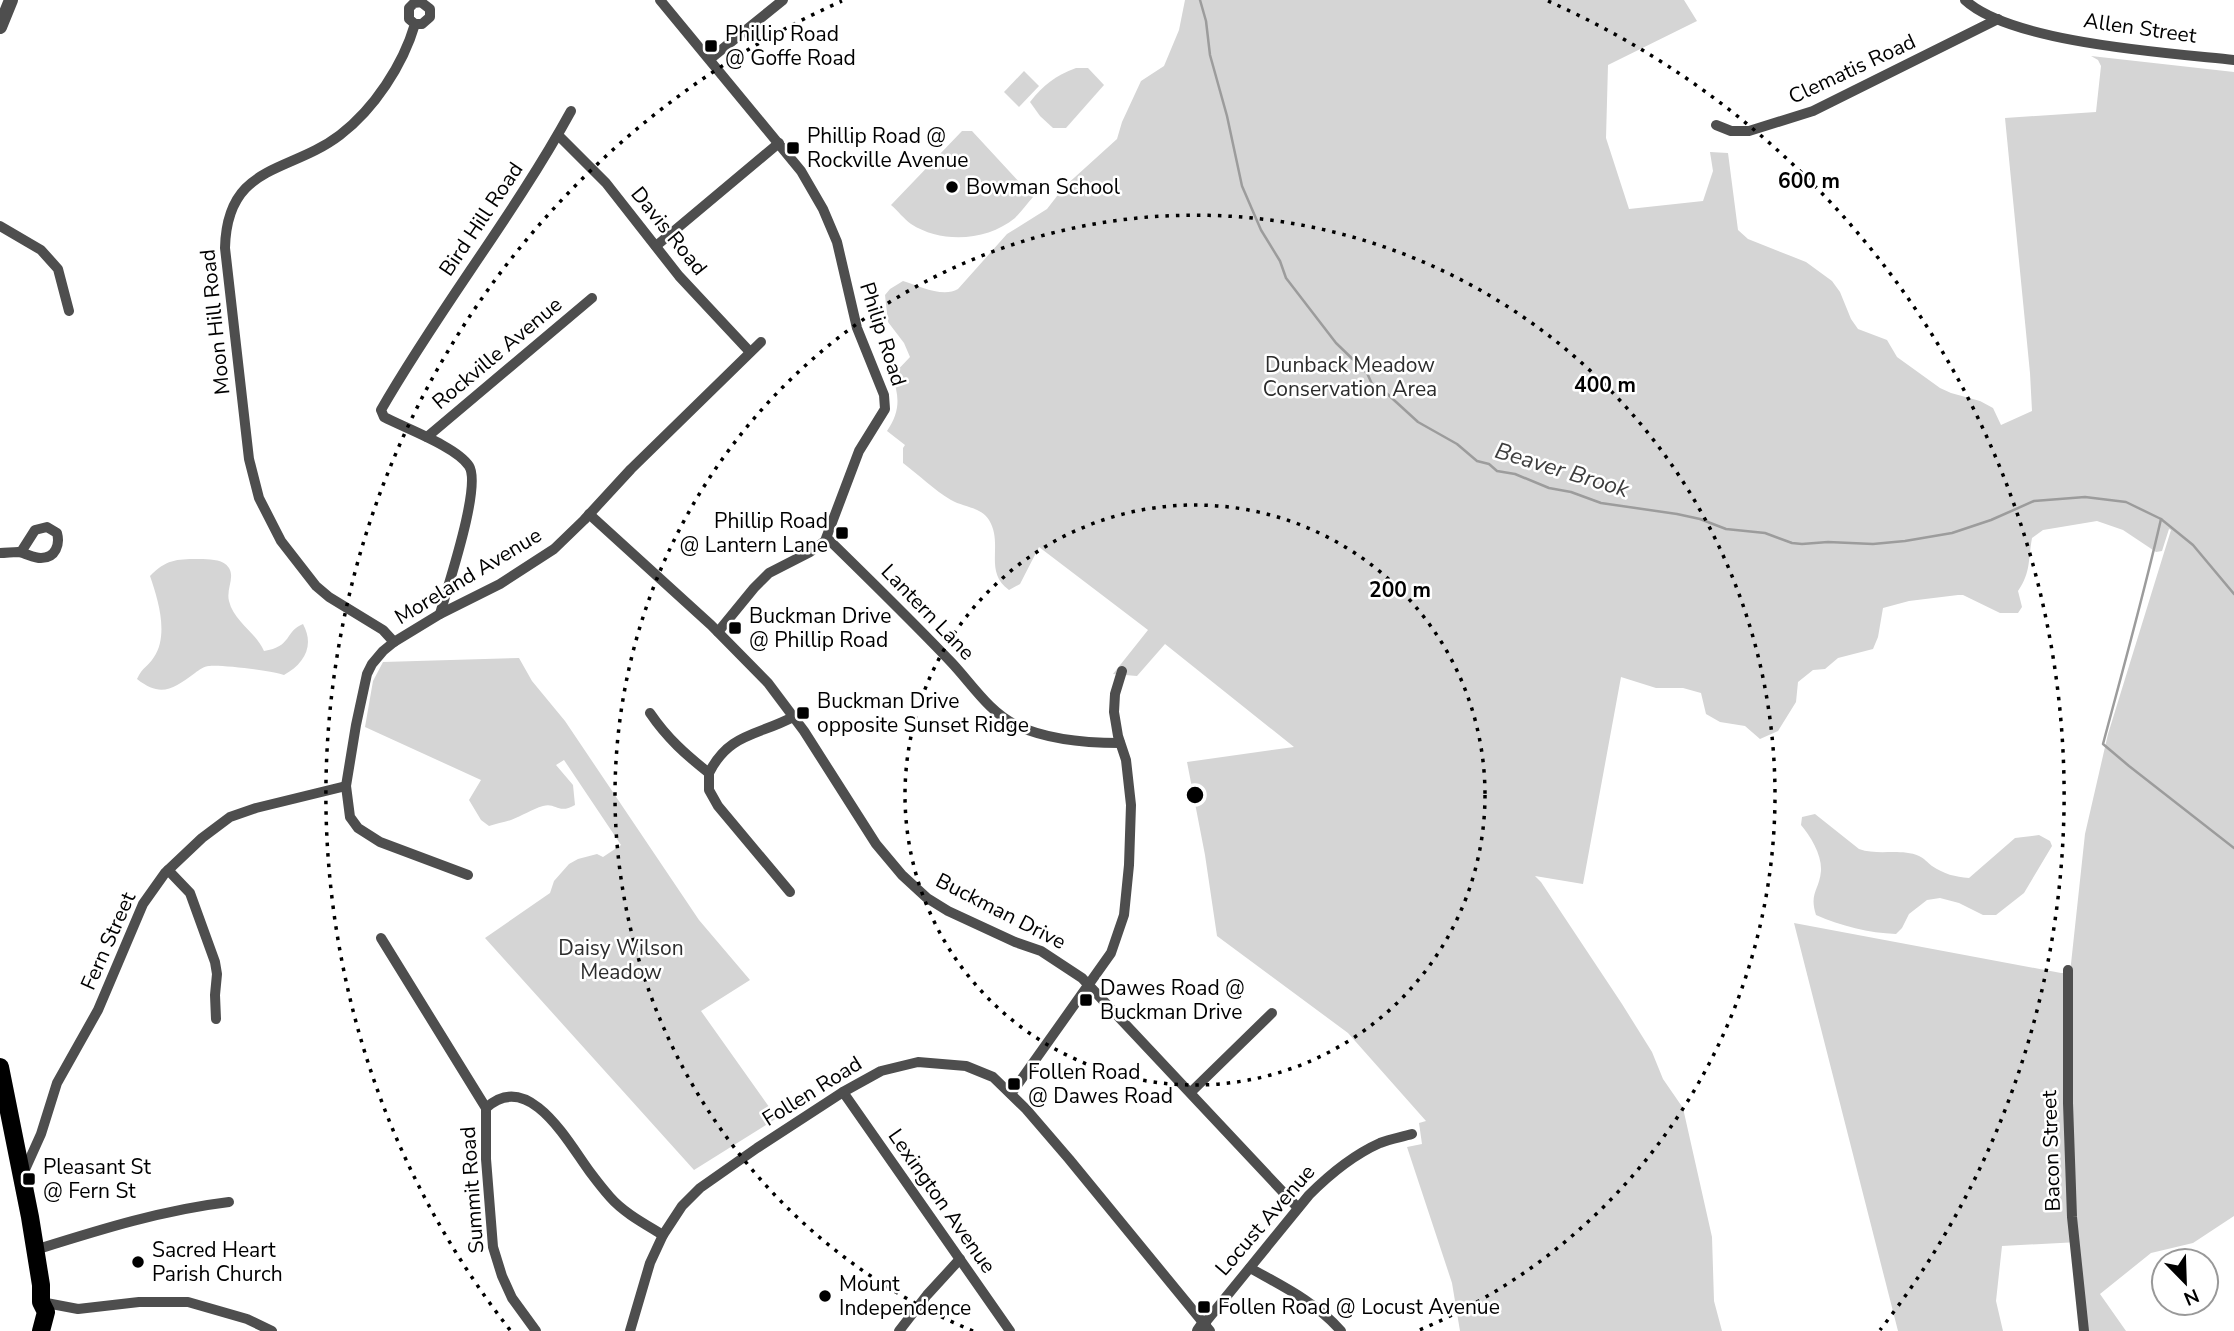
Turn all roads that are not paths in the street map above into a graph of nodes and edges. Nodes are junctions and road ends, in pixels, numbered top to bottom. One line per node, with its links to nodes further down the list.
1 (11, 0): 7 (street)
2 (660, 0): 8 (street, Philip Road)
3 (783, 0): 8 (street)
4 (1965, 0): 5 (street, Allen Street)
5 (1998, 19): 9 (street, Allen Street); 11 (street, Clematis Road)
6 (415, 24): 27 (street, Moon Hill Road)
7 (0, 27)
8 (710, 59): 13 (street, Philip Road)
9 (2234, 60)
10 (571, 111): 12 (street, Bird Hill Road)
11 (1717, 125)
12 (558, 135): 15 (street, Davis Road); 20 (street, Bird Hill Road)
13 (779, 143): 15 (street); 22 (street, Philip Road)
14 (0, 226): 17 (street)
15 (656, 246): 19 (street, Davis Road)
16 (592, 299): 20 (street, Rockville Avenue)
17 (69, 311)
18 (761, 342): 19 (street, Moreland Avenue)
19 (750, 352): 21 (street, Moreland Avenue)
20 (427, 437): 25 (street)
21 (589, 514): 25 (street, Moreland Avenue); 26 (street, Buckman Drive)
22 (827, 538): 26 (street); 31 (street, Lantern Lane)
23 (21, 552): 24 (street)
24 (0, 553)
25 (440, 614): 27 (street, Moreland Avenue)
26 (718, 632): 30 (street, Buckman Drive)
27 (394, 642): 33 (street, Moreland Avenue)
28 (1122, 671): 31 (street)
29 (650, 713): 32 (street)
30 (793, 717): 32 (street); 39 (street, Buckman Drive)
31 (1120, 743): 39 (street)
32 (709, 773): 36 (street)
33 (346, 786): 34 (street, Fern Street); 35 (street)
34 (168, 870): 41 (street); 48 (street, Fern Street)
35 (468, 875)
36 (790, 892)
37 (381, 938): 46 (street, Summit Road)
38 (2068, 970): 65 (street, Bacon Street)
39 (1088, 984): 44 (street, Buckman Drive); 45 (street)
40 (1272, 1013): 44 (street)
41 (216, 1019)
42 (0, 1067): 48 (main road)
43 (843, 1092): 45 (street, Follen Road); 51 (street, Follen Road); 53 (street, Lexington Avenue)
44 (1191, 1092): 50 (street, Buckman Drive)
45 (1010, 1094): 56 (street, Follen Road)
46 (486, 1108): 51 (street); 60 (street, Summit Road)
47 (1412, 1134): 50 (street, Locust Avenue)
48 (22, 1176): 52 (main road)
49 (229, 1202): 52 (street)
50 (1298, 1208): 54 (street, Locust Avenue)
51 (663, 1235): 61 (street, Follen Road)
52 (35, 1250): 55 (main road)
53 (960, 1259): 62 (street); 63 (street, Lexington Avenue)
54 (1250, 1268): 56 (street, Locust Avenue); 64 (street)
55 (41, 1302): 57 (main road); 58 (main road); 59 (street)
56 (1204, 1329)
57 (29, 1331)
58 (41, 1331)
59 (272, 1331)
60 (536, 1331)
61 (629, 1331)
62 (899, 1331)
63 (1010, 1331)
64 (1341, 1331)
65 (2084, 1331)

